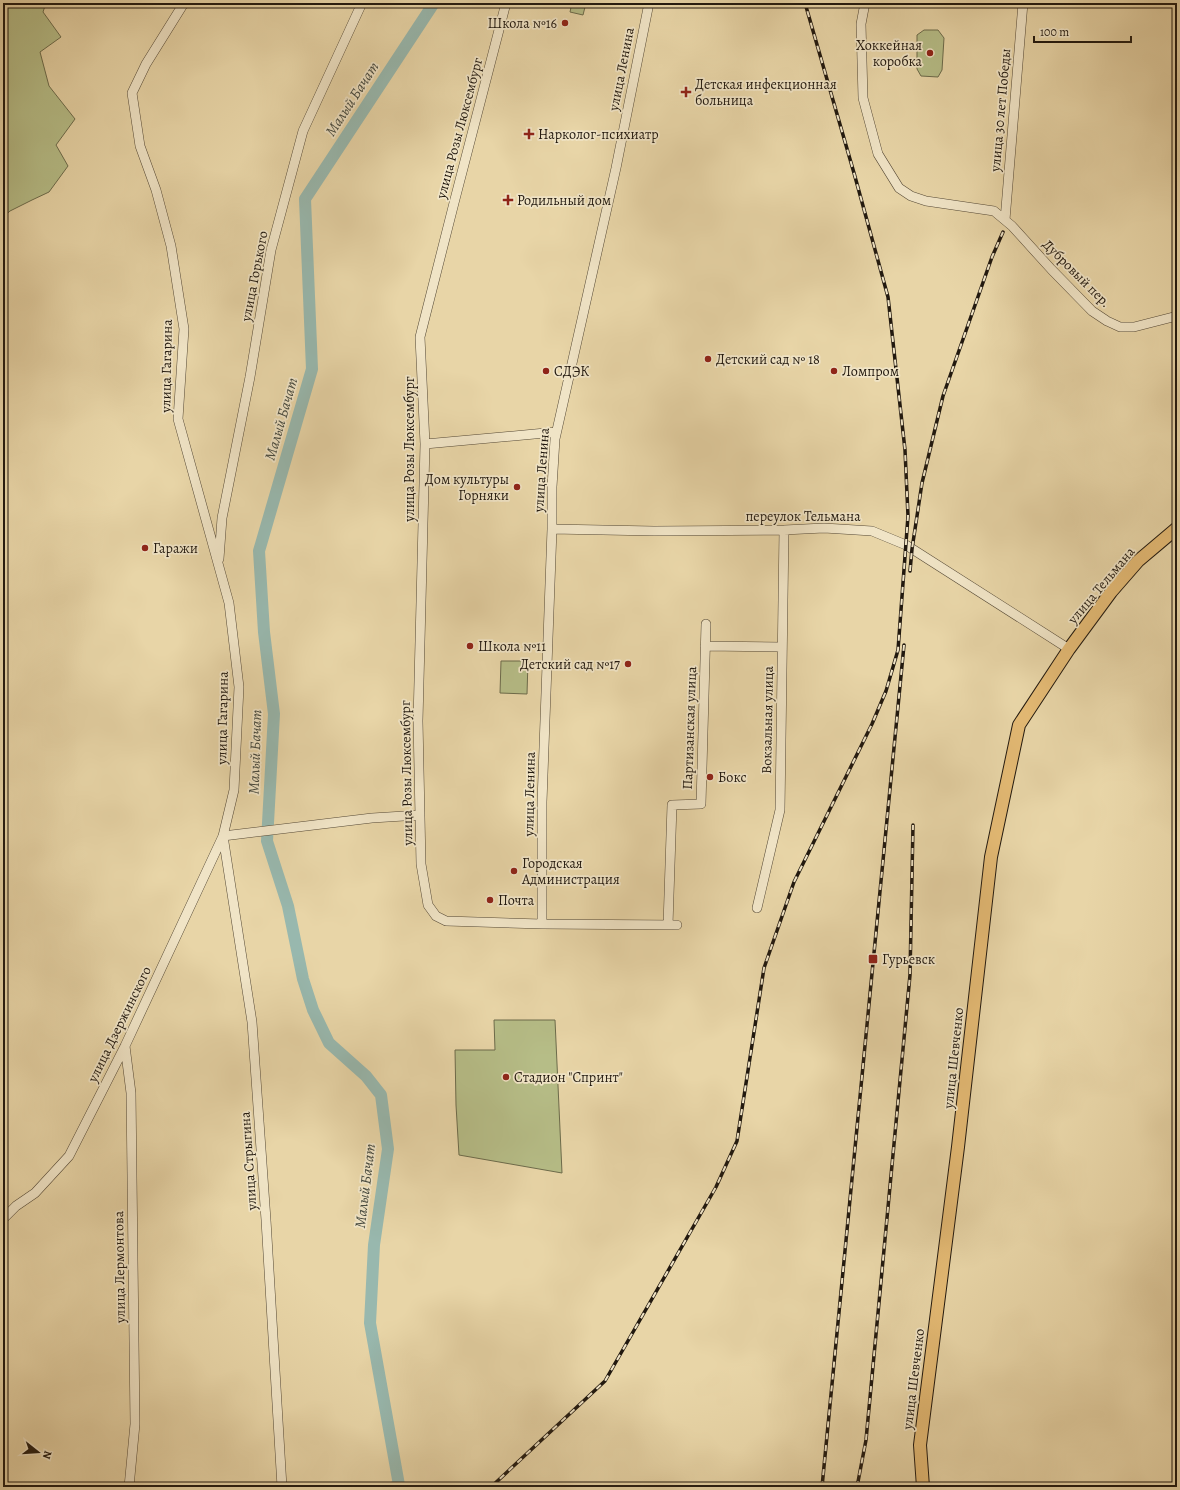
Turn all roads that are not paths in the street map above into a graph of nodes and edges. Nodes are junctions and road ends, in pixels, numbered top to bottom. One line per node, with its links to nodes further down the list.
1 (184, 3): 14 (street, улица Гагарина)
2 (362, 3): 14 (street, улица Горького)
3 (506, 3): 10 (street, улица Розы Люксембург)
4 (649, 3): 9 (street, улица Ленина)
5 (865, 3): 7 (street, Дубровый пер.)
6 (1023, 3): 7 (street, улица 30 лет Победы)
7 (1009, 223): 8 (street, Дубровый пер.)
8 (1177, 316)
9 (556, 432): 10 (street); 12 (street, улица Ленина)
10 (425, 444): 19 (street, улица Розы Люксембург)
11 (1177, 528): 18 (main road, улица Тельмана)
12 (552, 529): 13 (street, переулок Тельмана); 22 (street, улица Ленина)
13 (784, 530): 17 (street, Вокзальная улица); 18 (street, переулок Тельмана)
14 (219, 566): 20 (street, улица Гагарина)
15 (706, 624): 16 (street, Партизанская улица)
16 (705, 646): 17 (street); 22 (street, Партизанская улица)
17 (782, 647): 21 (street, Вокзальная улица)
18 (1069, 648): 27 (main road, улица Шевченко)
19 (420, 815): 20 (street); 22 (street, улица Розы Люксембург)
20 (223, 836): 23 (street, улица Дзержинского); 26 (street, улица Стрыгина)
21 (757, 908)
22 (542, 924)
23 (125, 1046): 24 (street, улица Дзержинского); 25 (street, улица Лермонтова)
24 (3, 1219)
25 (129, 1487)
26 (282, 1487)
27 (923, 1487)

